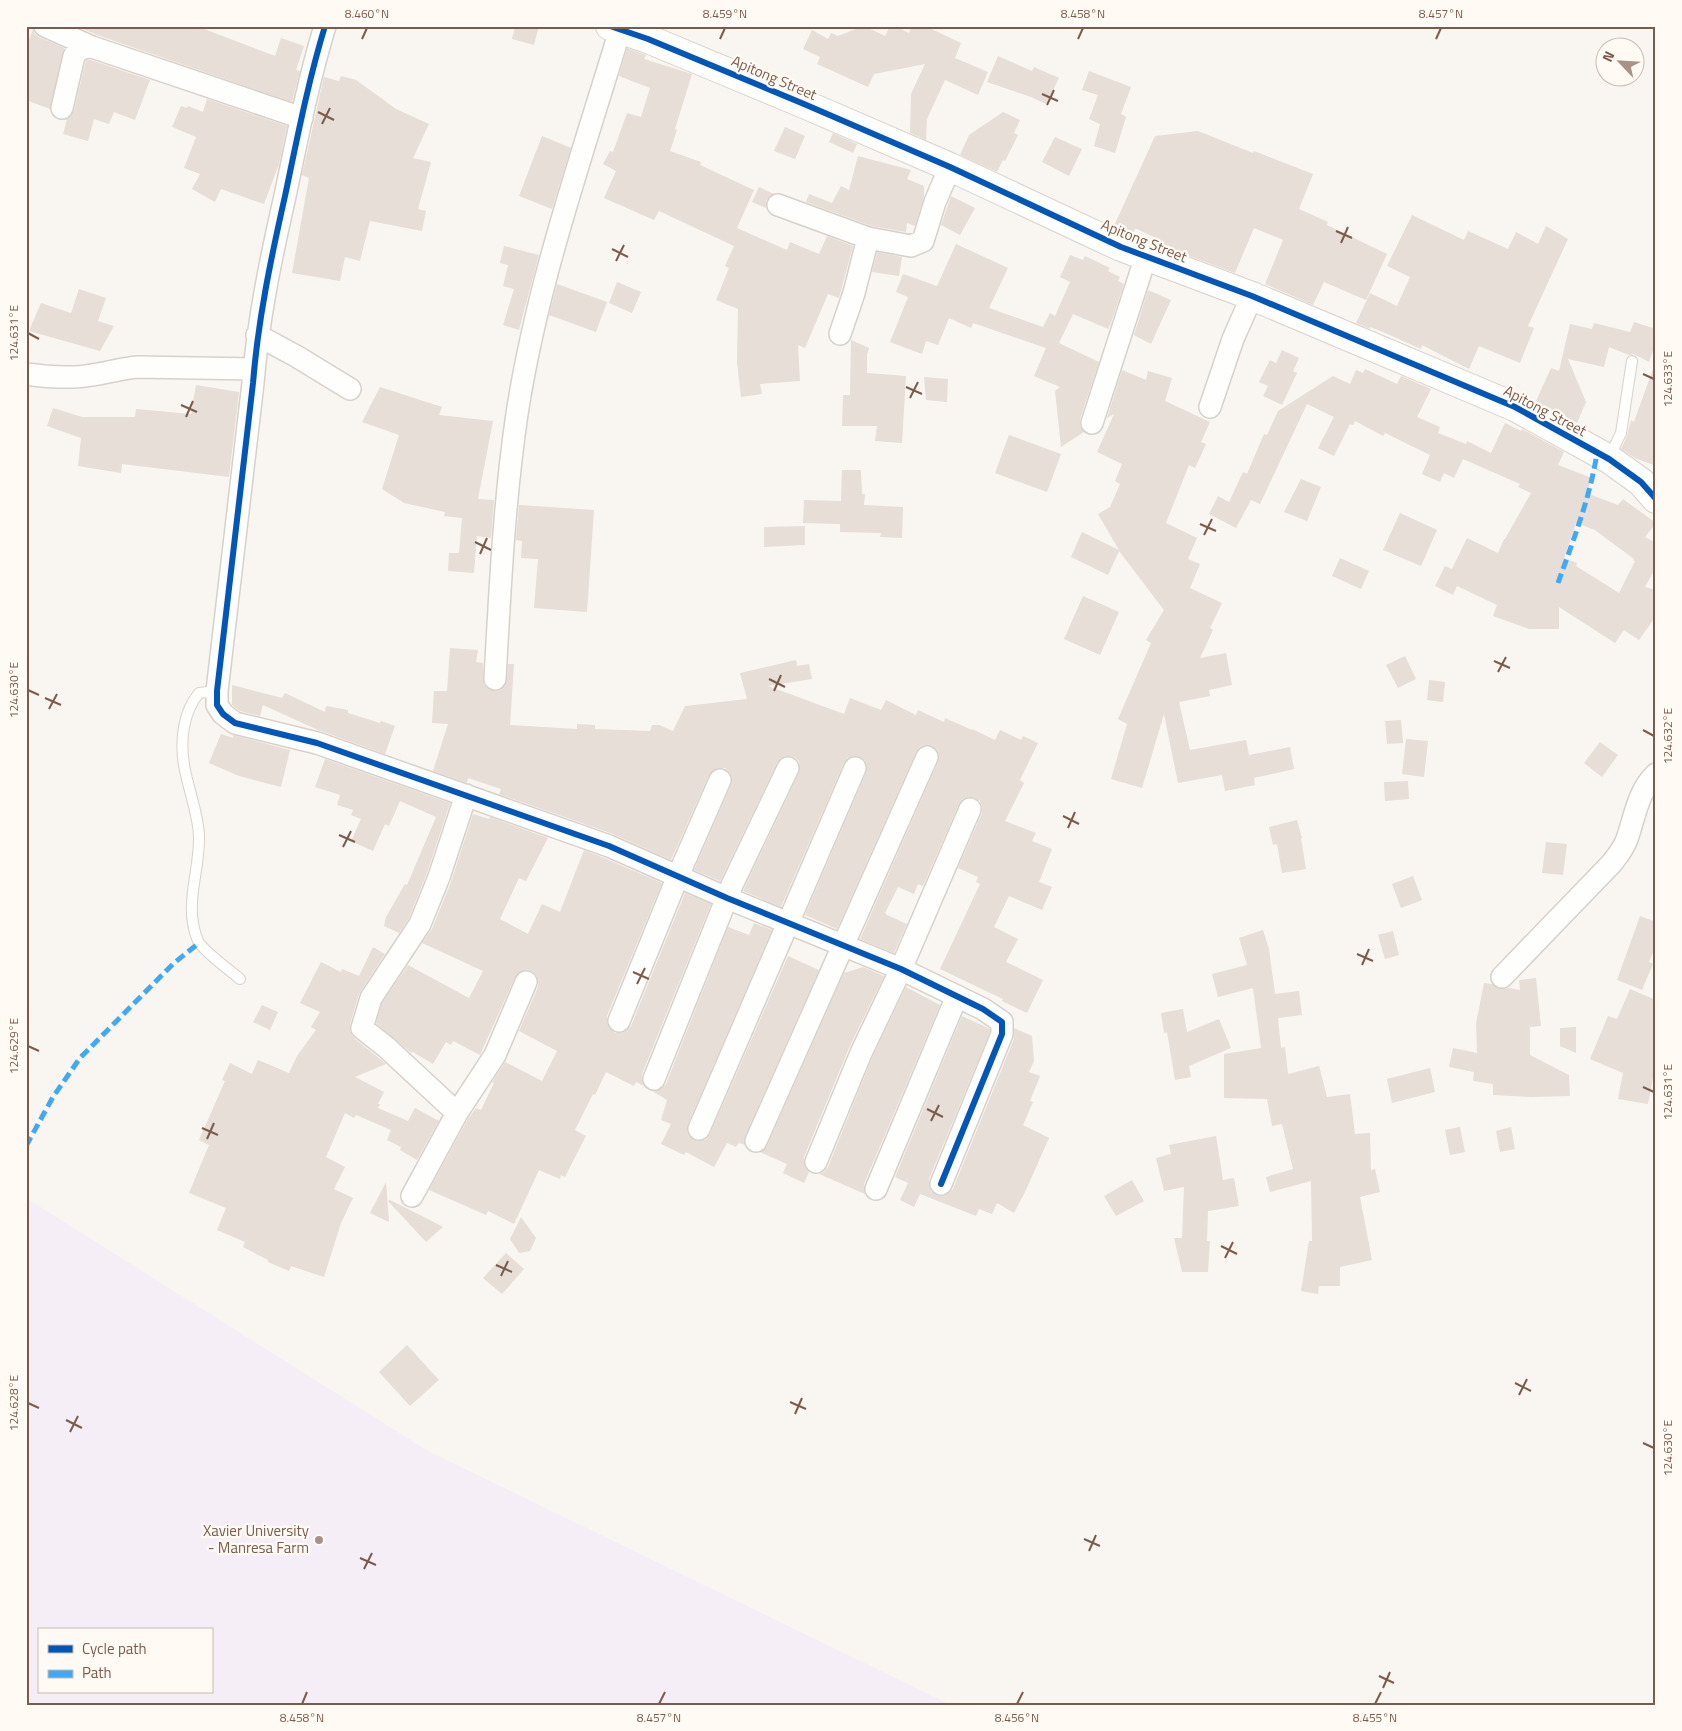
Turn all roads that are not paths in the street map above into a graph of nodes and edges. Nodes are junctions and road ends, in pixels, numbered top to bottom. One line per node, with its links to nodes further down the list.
1 (45, 26): 4 (street)
2 (325, 26): 6 (street)
3 (615, 28): 7 (street, Apitong Street); 22 (street)
4 (92, 47): 5 (street); 6 (street)
5 (62, 108)
6 (302, 118): 13 (street)
7 (950, 167): 9 (street); 10 (street, Apitong Street)
8 (778, 205): 9 (street)
9 (868, 238): 12 (street)
10 (1146, 256): 11 (street, Apitong Street); 19 (street)
11 (1252, 296): 18 (street); 20 (street, Apitong Street)
12 (840, 334)
13 (257, 335): 15 (street); 17 (street)
14 (1632, 361): 20 (lane)
15 (254, 369): 16 (street); 23 (street)
16 (26, 374)
17 (350, 389)
18 (1210, 407)
19 (1092, 423)
20 (1609, 459): 21 (street, Apitong Street)
21 (1656, 499)
22 (495, 678)
23 (217, 690): 29 (street); 37 (lane)
24 (927, 756): 34 (street)
25 (788, 768): 32 (street)
26 (855, 768): 33 (street)
27 (1656, 774): 36 (street)
28 (720, 780): 31 (street)
29 (466, 795): 31 (street); 42 (street)
30 (970, 809): 35 (street)
31 (678, 876): 32 (street); 40 (street)
32 (727, 898): 33 (street); 41 (street)
33 (788, 923): 34 (street); 43 (street)
34 (844, 947): 35 (street); 44 (street)
35 (901, 969): 39 (street); 45 (street)
36 (1502, 977)
37 (240, 979)
38 (526, 982): 42 (street)
39 (957, 996): 46 (street); 47 (street)
40 (619, 1021)
41 (654, 1079)
42 (457, 1113): 48 (street)
43 (699, 1129)
44 (756, 1141)
45 (816, 1162)
46 (941, 1184)
47 (876, 1189)
48 (412, 1196)

